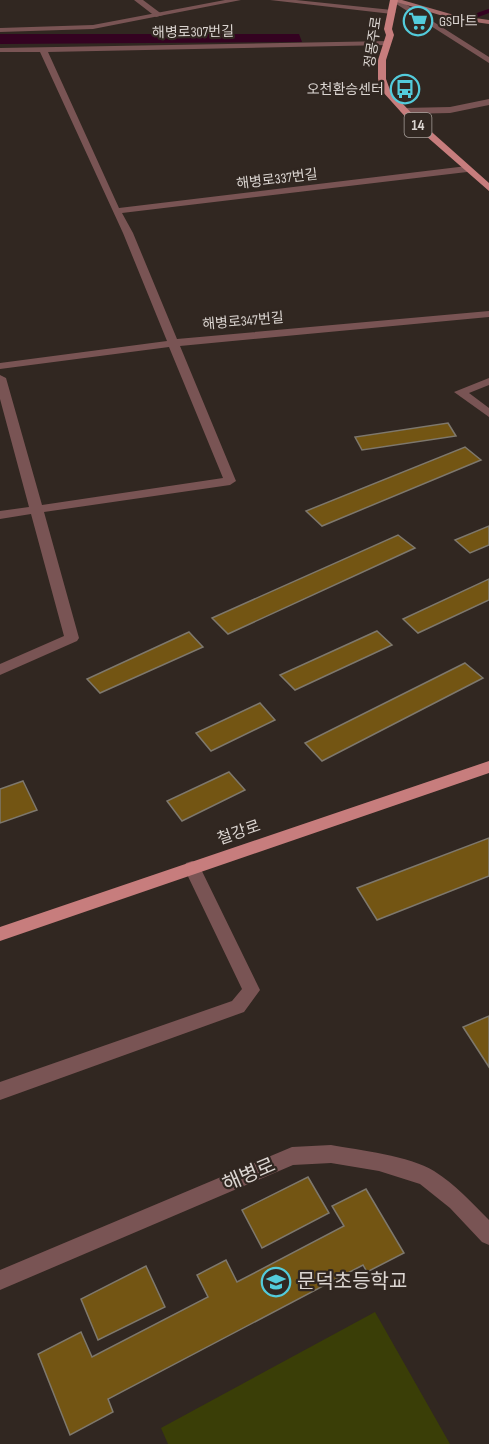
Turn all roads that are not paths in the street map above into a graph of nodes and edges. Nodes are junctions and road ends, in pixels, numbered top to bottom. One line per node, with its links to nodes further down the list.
1 (138, 0): 6 (street)
2 (232, 0): 6 (street)
3 (274, 0): 5 (street)
4 (394, 0): 5 (main road, 정몽주로 / 14); 7 (main road); 12 (street)
5 (392, 12): 9 (main road, 정몽주로 / 14)
6 (159, 15): 8 (street)
7 (489, 22)
8 (0, 30)
9 (387, 44): 10 (street, 해병로307번길); 14 (main road, 정몽주로 / 14)
10 (43, 49): 11 (street, 해병로307번길); 17 (street)
11 (0, 50)
12 (489, 61)
13 (489, 102): 14 (street)
14 (404, 111): 15 (main road, 정몽주로 / 14)
15 (467, 169): 16 (main road, 정몽주로 / 14); 17 (street, 해병로337번길)
16 (489, 188)
17 (116, 211): 19 (street)
18 (489, 314): 19 (street, 해병로347번길)
19 (175, 343): 20 (street, 해병로347번길); 24 (street)
20 (0, 366)
21 (0, 378): 24 (street)
22 (489, 381): 23 (street)
23 (489, 413)
24 (36, 509): 25 (street); 26 (street)
25 (0, 515)
26 (0, 670)
27 (489, 767): 28 (main road, 철강로)
28 (192, 868): 29 (main road, 철강로); 30 (street)
29 (0, 934)
30 (0, 1091)
31 (489, 1235): 32 (street, 해병로)
32 (0, 1280)

